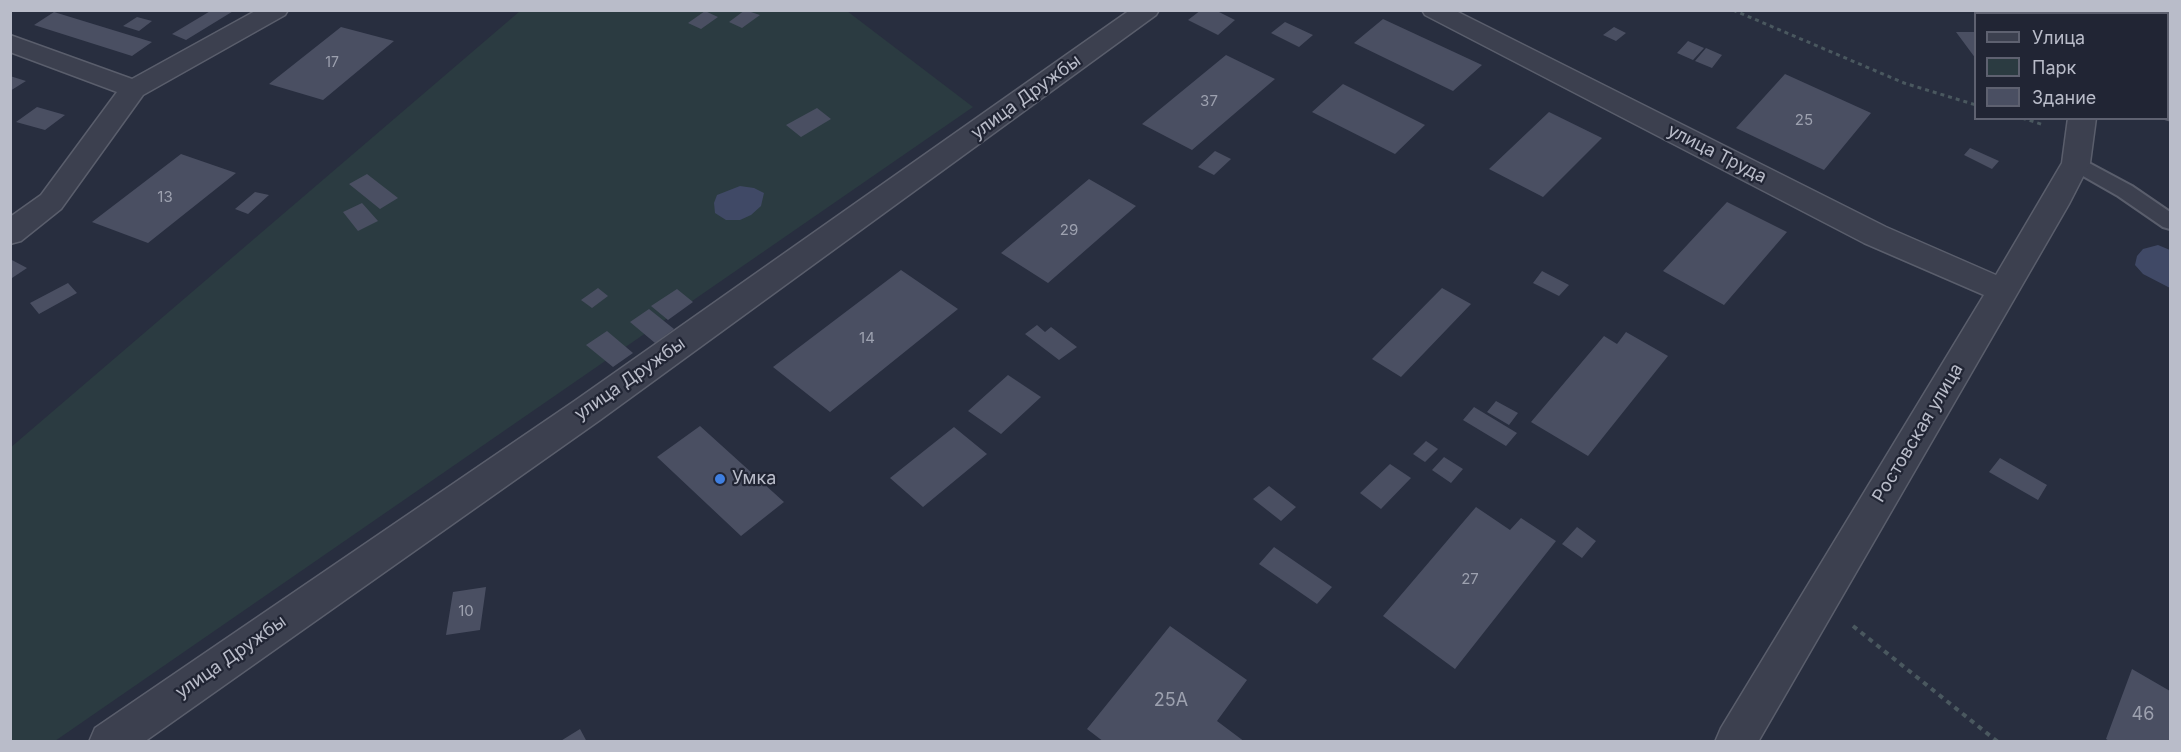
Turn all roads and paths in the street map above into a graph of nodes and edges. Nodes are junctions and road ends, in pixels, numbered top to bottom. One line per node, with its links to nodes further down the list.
1 (276, 10): 6 (street)
2 (1147, 10): 14 (street, улица Дружбы)
3 (1434, 10): 12 (street, улица Труда)
4 (1733, 10): 7 (path)
5 (10, 43): 6 (street)
6 (134, 89): 11 (street)
7 (1974, 104)
8 (2082, 120): 9 (street, Ростовская улица)
9 (2076, 163): 10 (lane); 12 (street, Ростовская улица)
10 (2170, 222)
11 (10, 233)
12 (2003, 291): 13 (street, Ростовская улица)
13 (1820, 600): 15 (street, Ростовская улица); 16 (path)
14 (109, 741)
15 (1735, 741)
16 (1998, 741)

